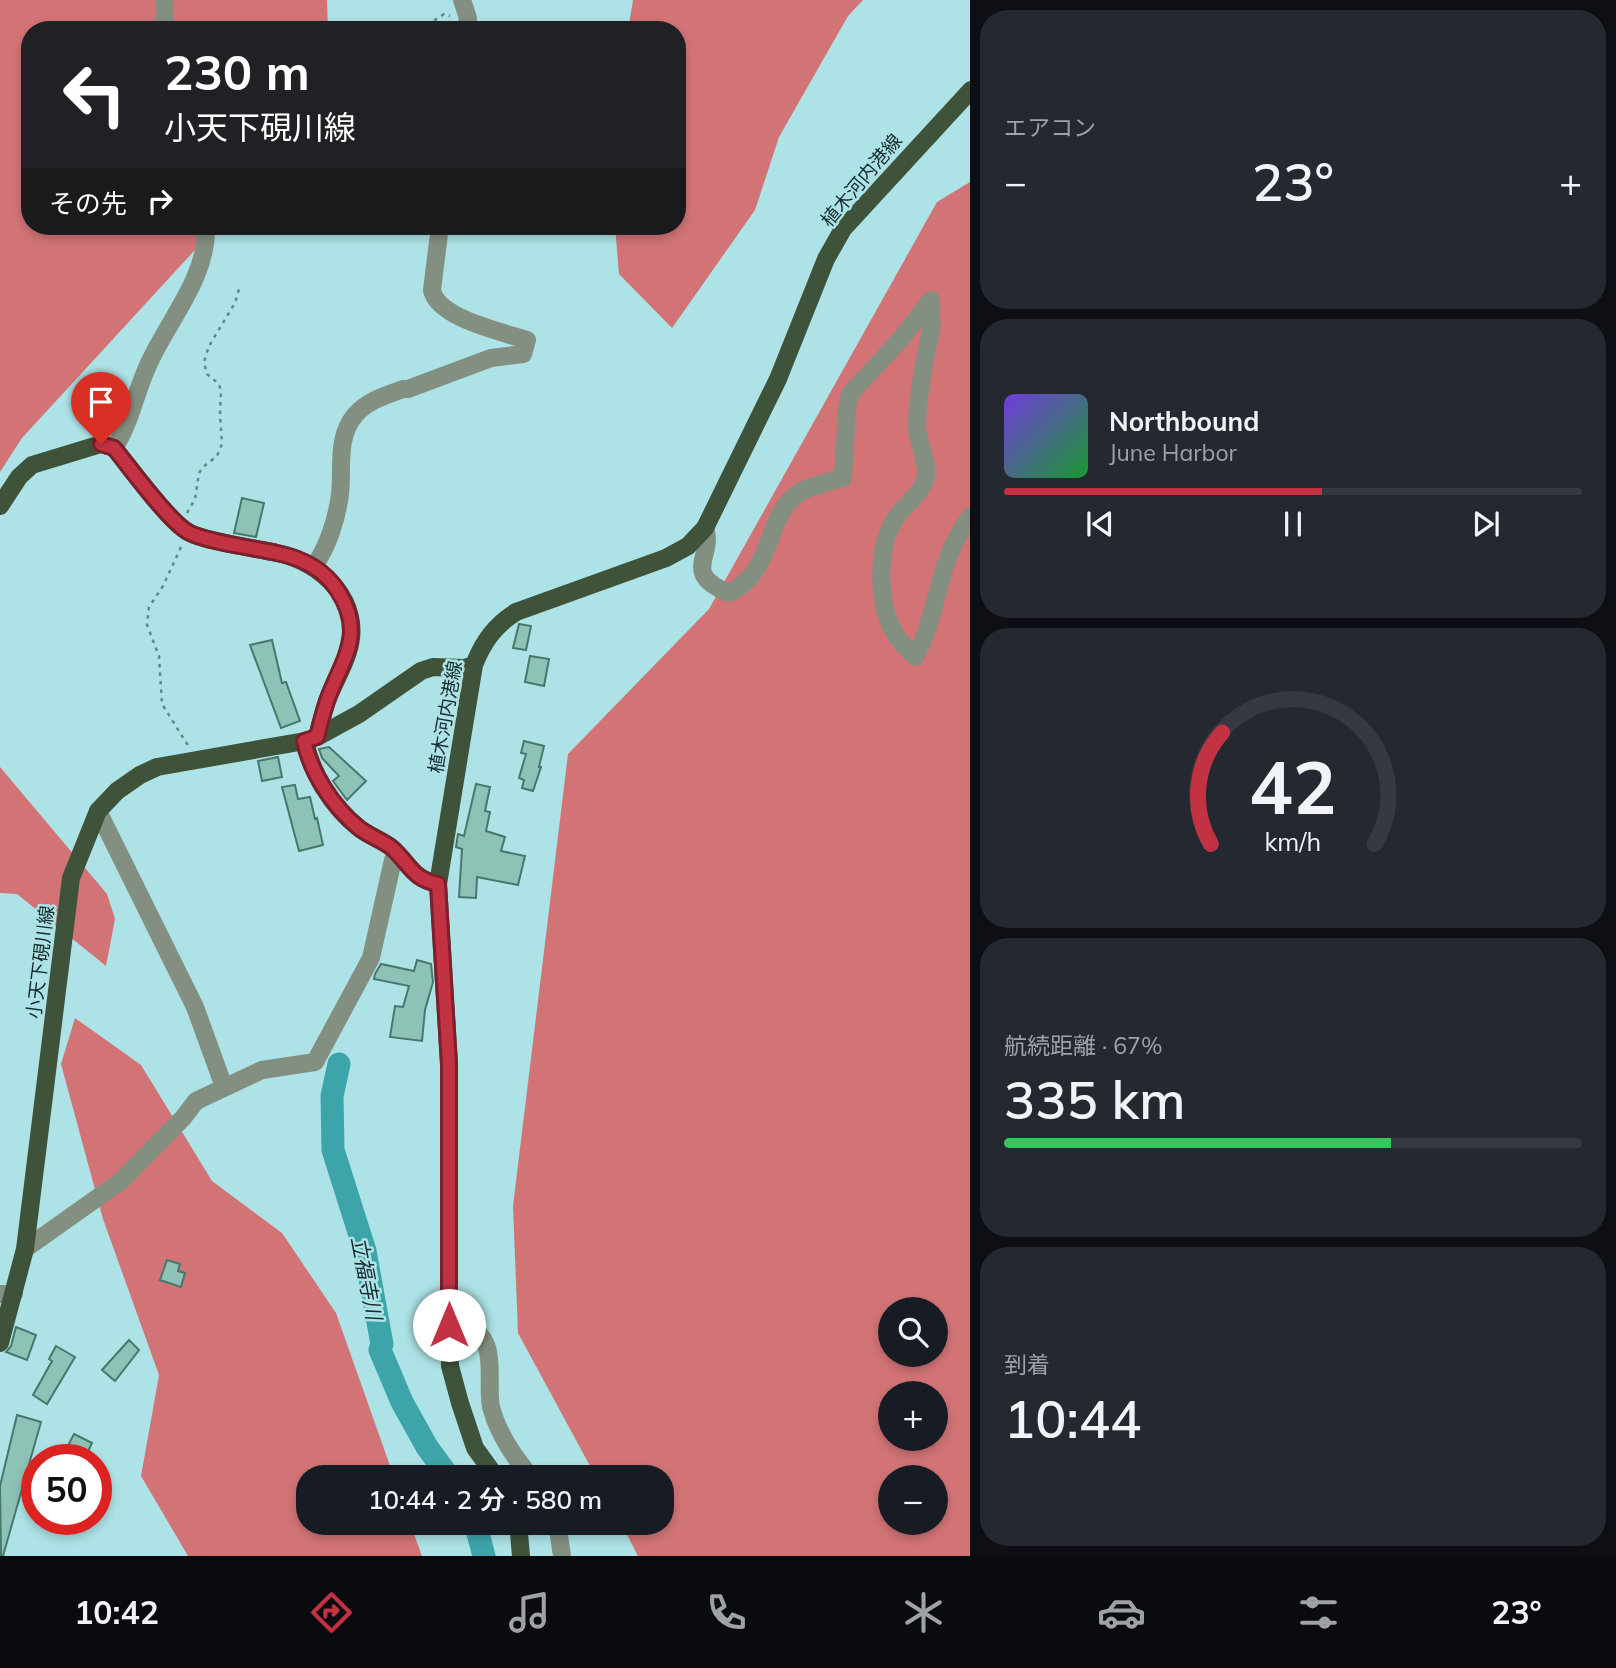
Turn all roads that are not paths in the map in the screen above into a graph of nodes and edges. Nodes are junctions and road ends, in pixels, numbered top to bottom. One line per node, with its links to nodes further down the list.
1 (166, 0): 3 (street)
2 (462, 0): 4 (street)
3 (165, 21)
4 (468, 21)
5 (970, 90): 11 (main road, 植木河内港線)
6 (205, 235): 8 (street)
7 (439, 235): 12 (street)
8 (114, 448): 9 (main road); 12 (main road)
9 (0, 506)
10 (970, 516): 11 (street)
11 (705, 528): 13 (main road, 植木河内港線)
12 (314, 566): 14 (main road)
13 (474, 664): 14 (main road, 小天下硯川線); 17 (main road, 植木河内港線)
14 (311, 739): 15 (main road, 小天下硯川線); 16 (main road)
15 (98, 811): 18 (street); 19 (main road, 小天下硯川線)
16 (397, 854): 17 (main road); 18 (street)
17 (438, 884): 21 (main road, 植木河内港線)
18 (224, 1087): 19 (street)
19 (25, 1250): 20 (main road, 小天下硯川線)
20 (7, 1294): 22 (main road, 小天下硯川線)
21 (449, 1325): 23 (main road, 植木河内港線); 24 (street)
22 (0, 1343)
23 (487, 1465)
24 (522, 1465)
25 (519, 1535): 27 (main road)
26 (559, 1535): 28 (street)
27 (521, 1556)
28 (562, 1556)

